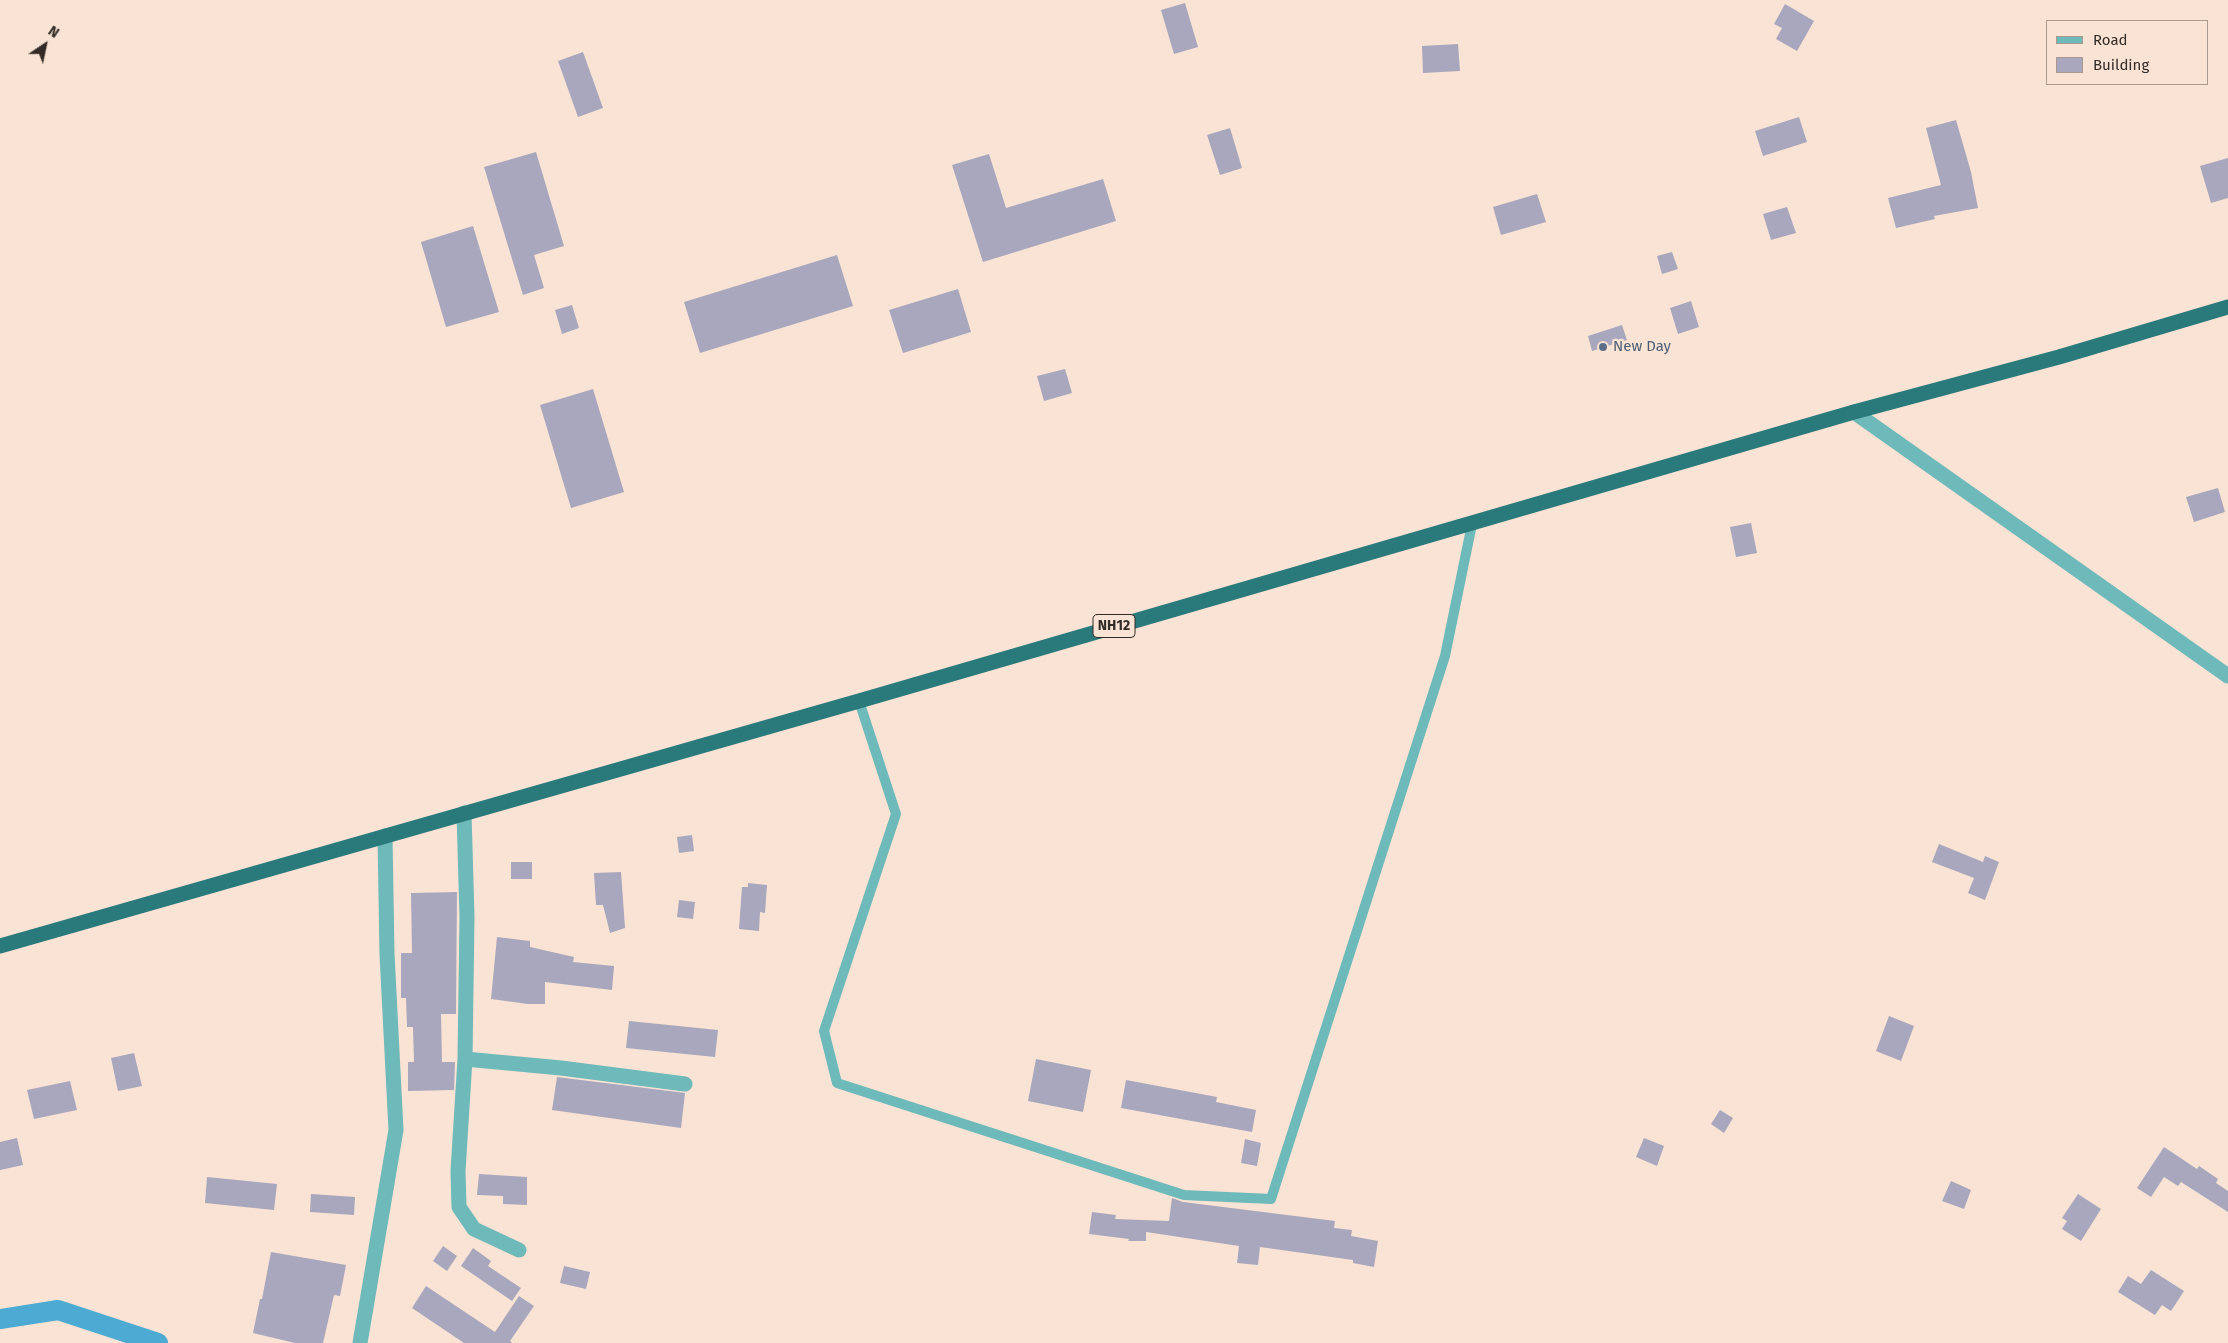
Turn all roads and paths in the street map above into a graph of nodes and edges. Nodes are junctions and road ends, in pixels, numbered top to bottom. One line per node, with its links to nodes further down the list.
1 (2228, 307): 2 (highway, NH12)
2 (1854, 412): 3 (highway, NH12); 4 (street)
3 (1472, 524): 5 (highway, NH12); 5 (lane)
4 (2228, 676)
5 (859, 701): 6 (highway, NH12)
6 (464, 813): 7 (highway, NH12); 9 (street)
7 (385, 836): 8 (highway, NH12); 12 (street)
8 (0, 946)
9 (465, 1058): 10 (street); 11 (street)
10 (686, 1084)
11 (519, 1250)
12 (360, 1343)

